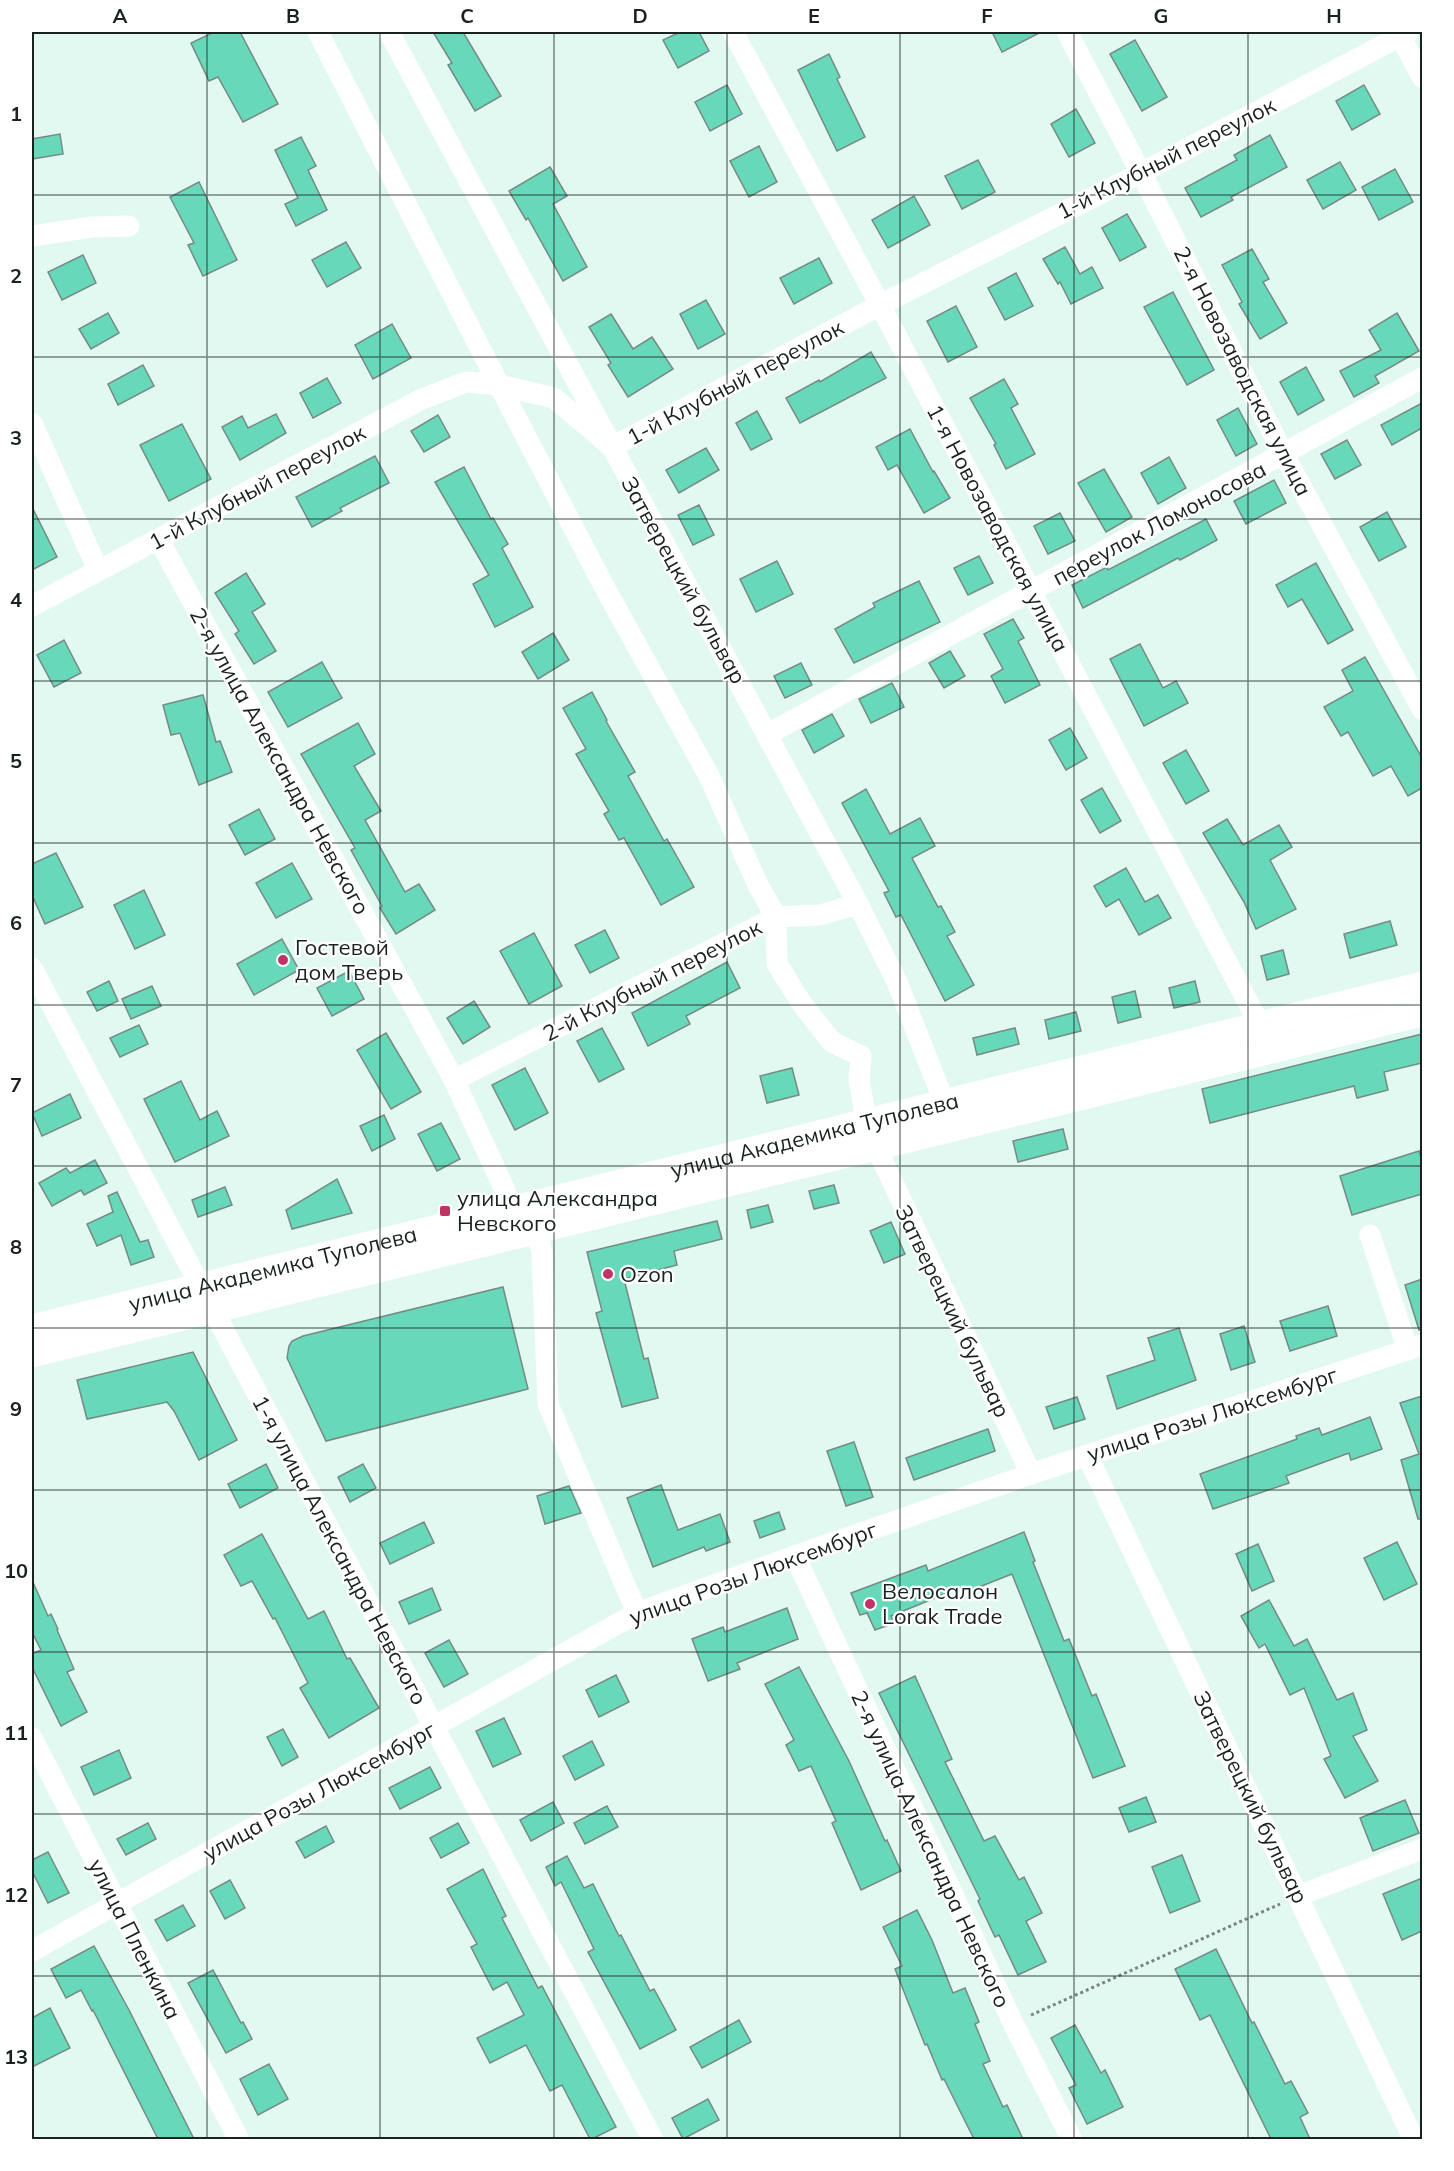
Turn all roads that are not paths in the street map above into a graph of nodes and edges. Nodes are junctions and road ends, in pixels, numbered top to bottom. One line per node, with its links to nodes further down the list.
1 (318, 32): 12 (street)
2 (388, 32): 14 (street, Затверецкий бульвар)
3 (733, 32): 10 (street, 1-я Новозаводская улица)
4 (1067, 32): 7 (street, 2-я Новозаводская улица)
5 (1402, 33): 6 (street); 7 (street, 1-й Клубный переулок)
6 (1422, 77)
7 (1141, 173): 10 (street, 1-й Клубный переулок); 15 (street, 2-я Новозаводская улица)
8 (129, 226): 9 (street)
9 (32, 237)
10 (880, 305): 14 (street, 1-й Клубный переулок); 18 (street, 1-я Новозаводская улица)
11 (1422, 378): 15 (street, переулок Ломоносова)
12 (499, 385): 14 (street, 1-й Клубный переулок); 16 (street, 1-й Клубный переулок); 23 (street)
13 (32, 423): 17 (street)
14 (612, 447): 21 (street, Затверецкий бульвар)
15 (1284, 454): 18 (street, переулок Ломоносова); 20 (street, 2-я Новозаводская улица)
16 (159, 540): 17 (street, 1-й Клубный переулок); 28 (street, 2-я улица Александра Невского)
17 (98, 570): 19 (street, 1-й Клубный переулок)
18 (1031, 592): 21 (street, переулок Ломоносова); 27 (street, 1-я Новозаводская улица)
19 (32, 606)
20 (1422, 709)
21 (768, 734): 22 (street, Затверецкий бульвар)
22 (858, 904): 23 (street, 2-й Клубный переулок); 29 (street, Затверецкий бульвар)
23 (776, 917): 28 (street, 2-й Клубный переулок); 30 (street, Затверецкий бульвар)
24 (32, 968): 35 (street, 1-я улица Александра Невского)
25 (1422, 985): 27 (main road, улица Академика Туполева)
26 (1422, 1013): 31 (main road, улица Академика Туполева)
27 (1260, 1025): 29 (main road, улица Академика Туполева)
28 (454, 1080): 32 (street, 2-я улица Александра Невского)
29 (945, 1104): 30 (main road, улица Академика Туполева); 31 (main road)
30 (872, 1135): 31 (main road, улица Академика Туполева); 32 (main road, улица Академика Туполева); 33 (main road, улица Академика Туполева); 40 (street, Затверецкий бульвар)
31 (922, 1136)
32 (511, 1210): 35 (main road, улица Академика Туполева)
33 (536, 1230): 35 (main road, улица Академика Туполева); 42 (street)
34 (1370, 1234): 37 (street)
35 (207, 1298): 36 (main road, улица Академика Туполева); 38 (main road, улица Академика Туполева); 43 (street, 1-я улица Александра Невского)
36 (32, 1328)
37 (1415, 1348): 39 (street, улица Розы Люксембург)
38 (32, 1354)
39 (1087, 1455): 40 (street, улица Розы Люксембург); 46 (street, Затверецкий бульвар)
40 (1030, 1474): 41 (street, улица Розы Люксембург)
41 (795, 1556): 42 (street, улица Розы Люксембург); 51 (street, 2-я улица Александра Невского)
42 (637, 1613): 43 (street, улица Розы Люксембург)
43 (434, 1727): 47 (street, улица Розы Люксембург); 50 (street, 1-я улица Александра Невского)
44 (32, 1738): 47 (street, улица Пленкина)
45 (1422, 1849): 46 (street)
46 (1298, 1896): 52 (street, Затверецкий бульвар)
47 (116, 1904): 48 (street, улица Розы Люксембург); 49 (street, улица Пленкина)
48 (32, 1950)
49 (239, 2139)
50 (653, 2139)
51 (1072, 2139)
52 (1414, 2139)

